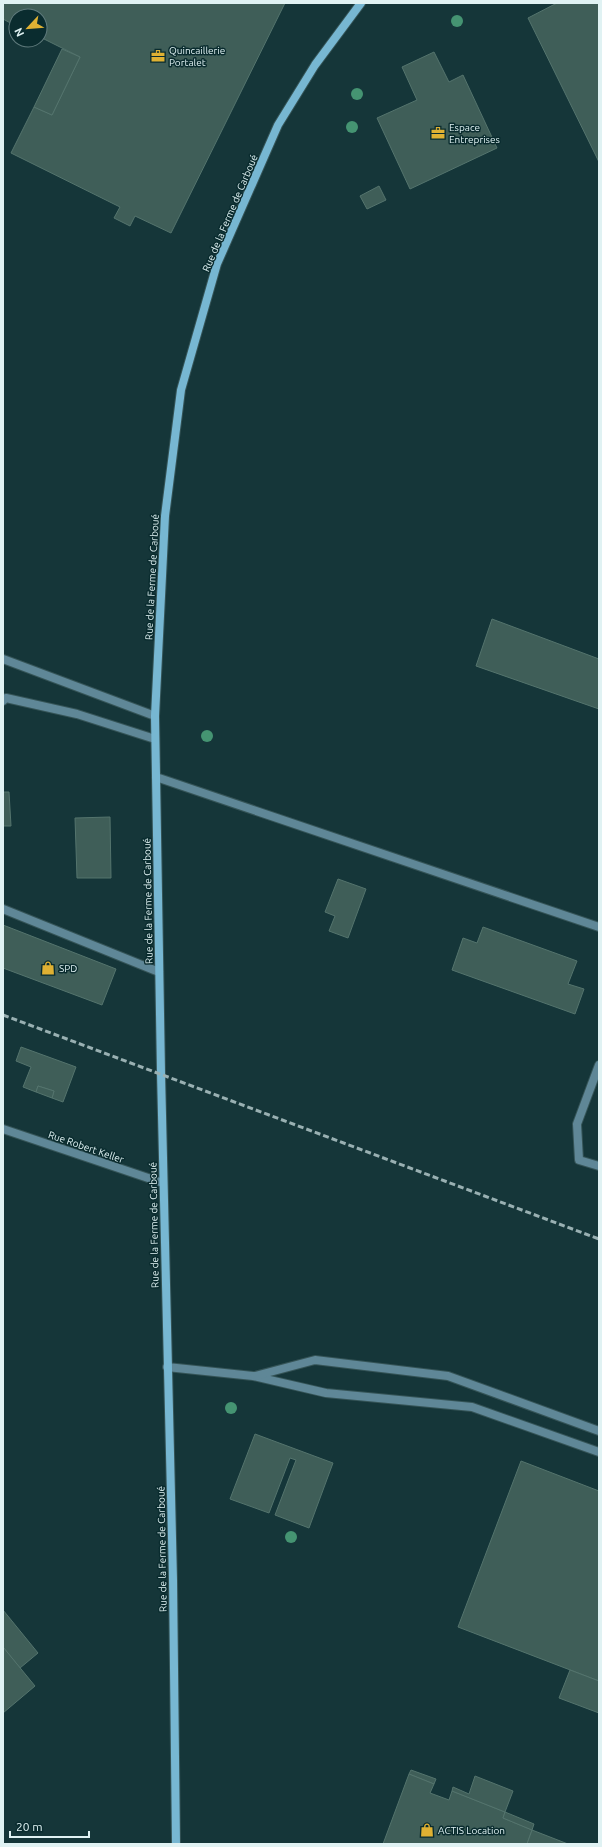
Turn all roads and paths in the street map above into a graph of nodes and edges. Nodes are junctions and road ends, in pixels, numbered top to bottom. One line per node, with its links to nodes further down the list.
1 (361, 3): 4 (street, Rue de la Ferme de Carboué)
2 (3, 659): 4 (street)
3 (3, 701): 5 (street)
4 (155, 716): 5 (street, Rue de la Ferme de Carboué)
5 (155, 738): 6 (street, Rue de la Ferme de Carboué)
6 (156, 778): 8 (street); 9 (street, Rue de la Ferme de Carboué)
7 (3, 909): 9 (street)
8 (599, 927)
9 (159, 972): 13 (street, Rue de la Ferme de Carboué)
10 (599, 1065): 12 (street)
11 (3, 1129): 13 (street, Rue Robert Keller)
12 (599, 1166)
13 (163, 1183): 14 (street, Rue de la Ferme de Carboué)
14 (168, 1367): 15 (street); 18 (street, Rue de la Ferme de Carboué)
15 (253, 1376): 16 (street); 17 (street)
16 (599, 1431)
17 (599, 1452)
18 (176, 1844)

